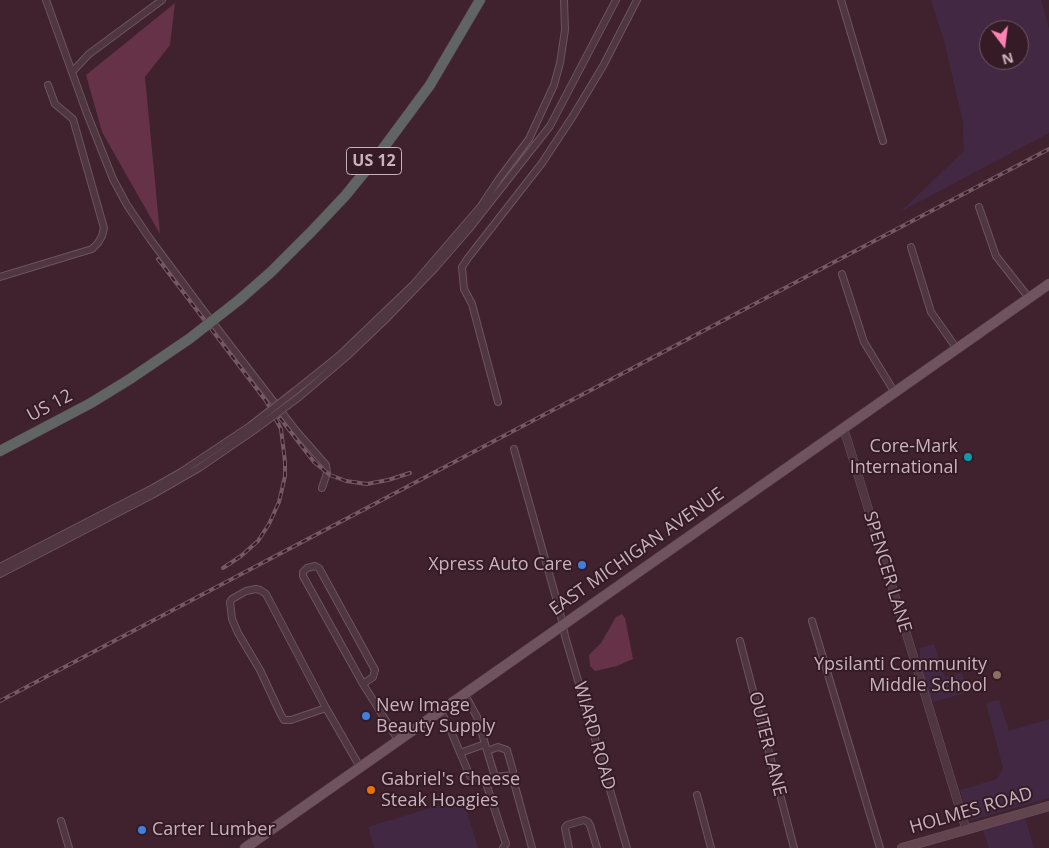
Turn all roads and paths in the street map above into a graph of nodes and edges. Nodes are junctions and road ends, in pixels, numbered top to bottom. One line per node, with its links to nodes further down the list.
1 (46, 0): 8 (street)
2 (162, 0): 8 (street)
3 (480, 0): 24 (highway, US 12 / US 12, bridge)
4 (564, 0): 19 (street)
5 (616, 0): 19 (street)
6 (637, 0): 20 (street)
7 (841, 0): 10 (street)
8 (72, 72): 25 (street)
9 (48, 85): 14 (street)
10 (883, 141)
11 (979, 207): 16 (street)
12 (911, 247): 17 (street)
13 (842, 274): 18 (street)
14 (0, 277)
15 (1049, 284): 16 (main road, EAST MICHIGAN AVENUE)
16 (1029, 298): 17 (main road, EAST MICHIGAN AVENUE)
17 (957, 349): 18 (main road, EAST MICHIGAN AVENUE)
18 (895, 393): 22 (main road, EAST MICHIGAN AVENUE)
19 (297, 394): 21 (street, bridge)
20 (498, 402)
21 (251, 428): 26 (street); 27 (street)
22 (842, 429): 29 (main road, EAST MICHIGAN AVENUE); 45 (street, SPENCER LANE)
23 (514, 449): 29 (street, WIARD ROAD)
24 (0, 451)
25 (322, 488)
26 (0, 567)
27 (0, 574)
28 (812, 621): 55 (street)
29 (562, 625): 32 (main road, EAST MICHIGAN AVENUE); 52 (street, WIARD ROAD)
30 (740, 641): 54 (street, OUTER LANE)
31 (362, 684): 31 (street); 35 (street)
32 (464, 693): 34 (main road, EAST MICHIGAN AVENUE); 36 (street)
33 (326, 708): 33 (street); 38 (street)
34 (440, 710): 35 (main road, EAST MICHIGAN AVENUE); 37 (street)
35 (398, 740): 38 (main road, EAST MICHIGAN AVENUE)
36 (486, 747): 37 (street); 39 (street); 40 (street)
37 (460, 753): 41 (street)
38 (360, 767): 47 (main road, EAST MICHIGAN AVENUE)
39 (512, 775): 40 (street); 49 (street)
40 (495, 777): 41 (street)
41 (485, 780): 48 (street)
42 (696, 794): 53 (street)
43 (1049, 806): 45 (main road, HOLMES ROAD)
44 (61, 822): 46 (street)
45 (966, 830): 56 (main road, HOLMES ROAD)
46 (69, 848)
47 (245, 848)
48 (503, 848)
49 (532, 848)
50 (569, 848): 51 (street)
51 (597, 848)
52 (627, 848)
53 (711, 848)
54 (794, 848)
55 (880, 848)
56 (902, 848)

